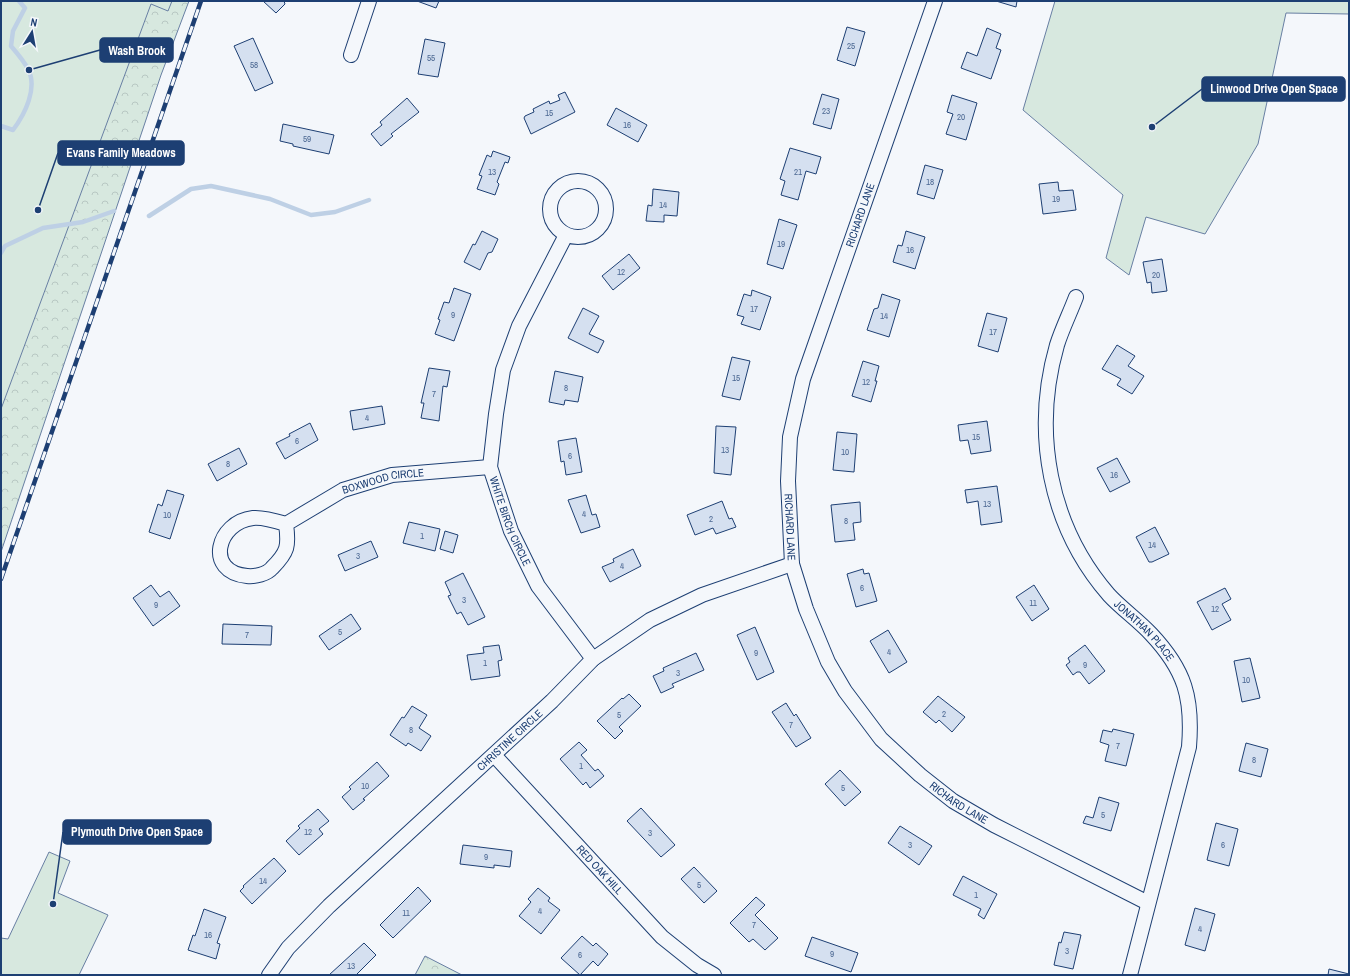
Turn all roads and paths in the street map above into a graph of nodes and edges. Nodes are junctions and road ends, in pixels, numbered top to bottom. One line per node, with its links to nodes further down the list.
1 (369, 1): 3 (street)
2 (935, 1): 8 (street, RICHARD LANE)
3 (351, 55)
4 (566, 235): 4 (street); 6 (street, WHITE BIRCH CIRCLE)
5 (1076, 297): 11 (street, JONATHAN PLACE)
6 (490, 466): 7 (street, BOXWOOD CIRCLE); 9 (street, WHITE BIRCH CIRCLE)
7 (286, 524): 7 (street)
8 (792, 564): 9 (street, CHRISTINE CIRCLE); 11 (street, RICHARD LANE)
9 (593, 659): 10 (street, CHRISTINE CIRCLE)
10 (494, 755): 12 (street, CHRISTINE CIRCLE); 13 (street, RED OAK HILL)
11 (1148, 903): 14 (street, JONATHAN PLACE)
12 (269, 975)
13 (714, 975)
14 (1130, 975)

